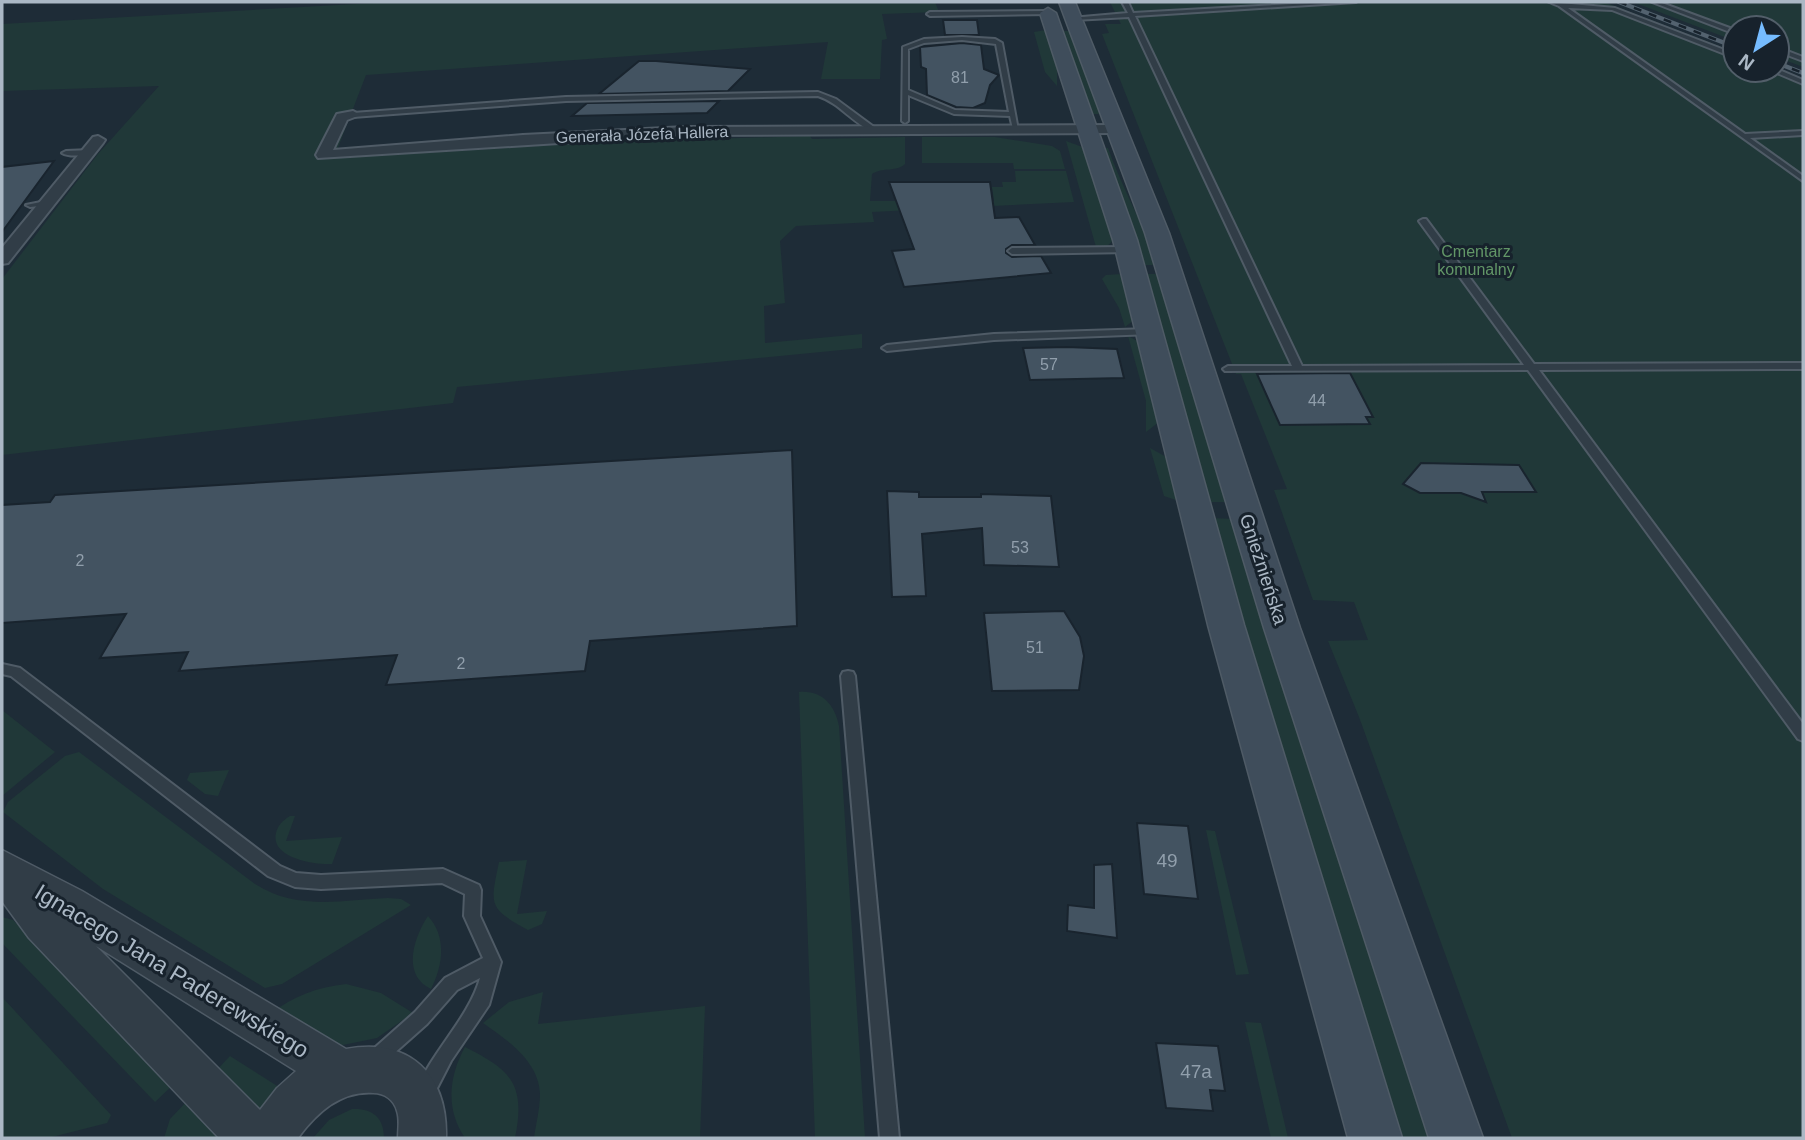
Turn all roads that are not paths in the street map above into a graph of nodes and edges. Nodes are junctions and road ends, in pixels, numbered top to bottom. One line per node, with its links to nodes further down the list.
1 (1125, 2): 9 (lane)
2 (1353, 2): 9 (lane)
3 (1552, 2): 5 (lane)
4 (1655, 2): 10 (lane)
5 (1562, 6): 11 (lane); 19 (lane)
6 (1046, 7): 8 (lane); 18 (main road, Gnieźnieńska)
7 (1070, 10): 9 (lane); 18 (main road, Gnieźnieńska)
8 (930, 14)
9 (1132, 16): 31 (lane)
10 (1721, 27)
11 (1721, 50)
12 (905, 91): 14 (lane); 15 (lane); 15 (lane)
13 (353, 116): 16 (lane); 16 (street, Generała Józefa Hallera)
14 (905, 121)
15 (1014, 121): 16 (street, Generała Józefa Hallera); 18 (street, Generała Józefa Hallera)
16 (873, 130)
17 (1803, 133): 19 (lane)
18 (1104, 135): 24 (main road, Gnieźnieńska); 44 (main road, Gnieźnieńska)
19 (1743, 136): 22 (lane)
20 (93, 146): 21 (lane); 26 (street)
21 (66, 153)
22 (1803, 179)
23 (1423, 221): 32 (lane)
24 (1128, 250): 25 (lane); 27 (main road, Gnieźnieńska)
25 (1012, 251)
26 (2, 259)
27 (1149, 332): 28 (lane); 43 (main road, Gnieźnieńska)
28 (887, 348)
29 (1803, 366): 32 (lane)
30 (1228, 369): 31 (lane)
31 (1298, 369): 32 (lane)
32 (1533, 369): 35 (lane)
33 (2, 669): 37 (lane)
34 (848, 676): 42 (lane)
35 (1803, 735)
36 (2, 869): 38 (street, Ignacego Jana Paderewskiego); 40 (street, Ignacego Jana Paderewskiego)
37 (493, 962): 38 (lane); 39 (lane)
38 (353, 1071): 39 (street, Ignacego Jana Paderewskiego); 41 (street, Ignacego Jana Paderewskiego)
39 (423, 1127)
40 (253, 1138)
41 (271, 1138)
42 (890, 1138)
43 (1375, 1138)
44 (1456, 1138)

